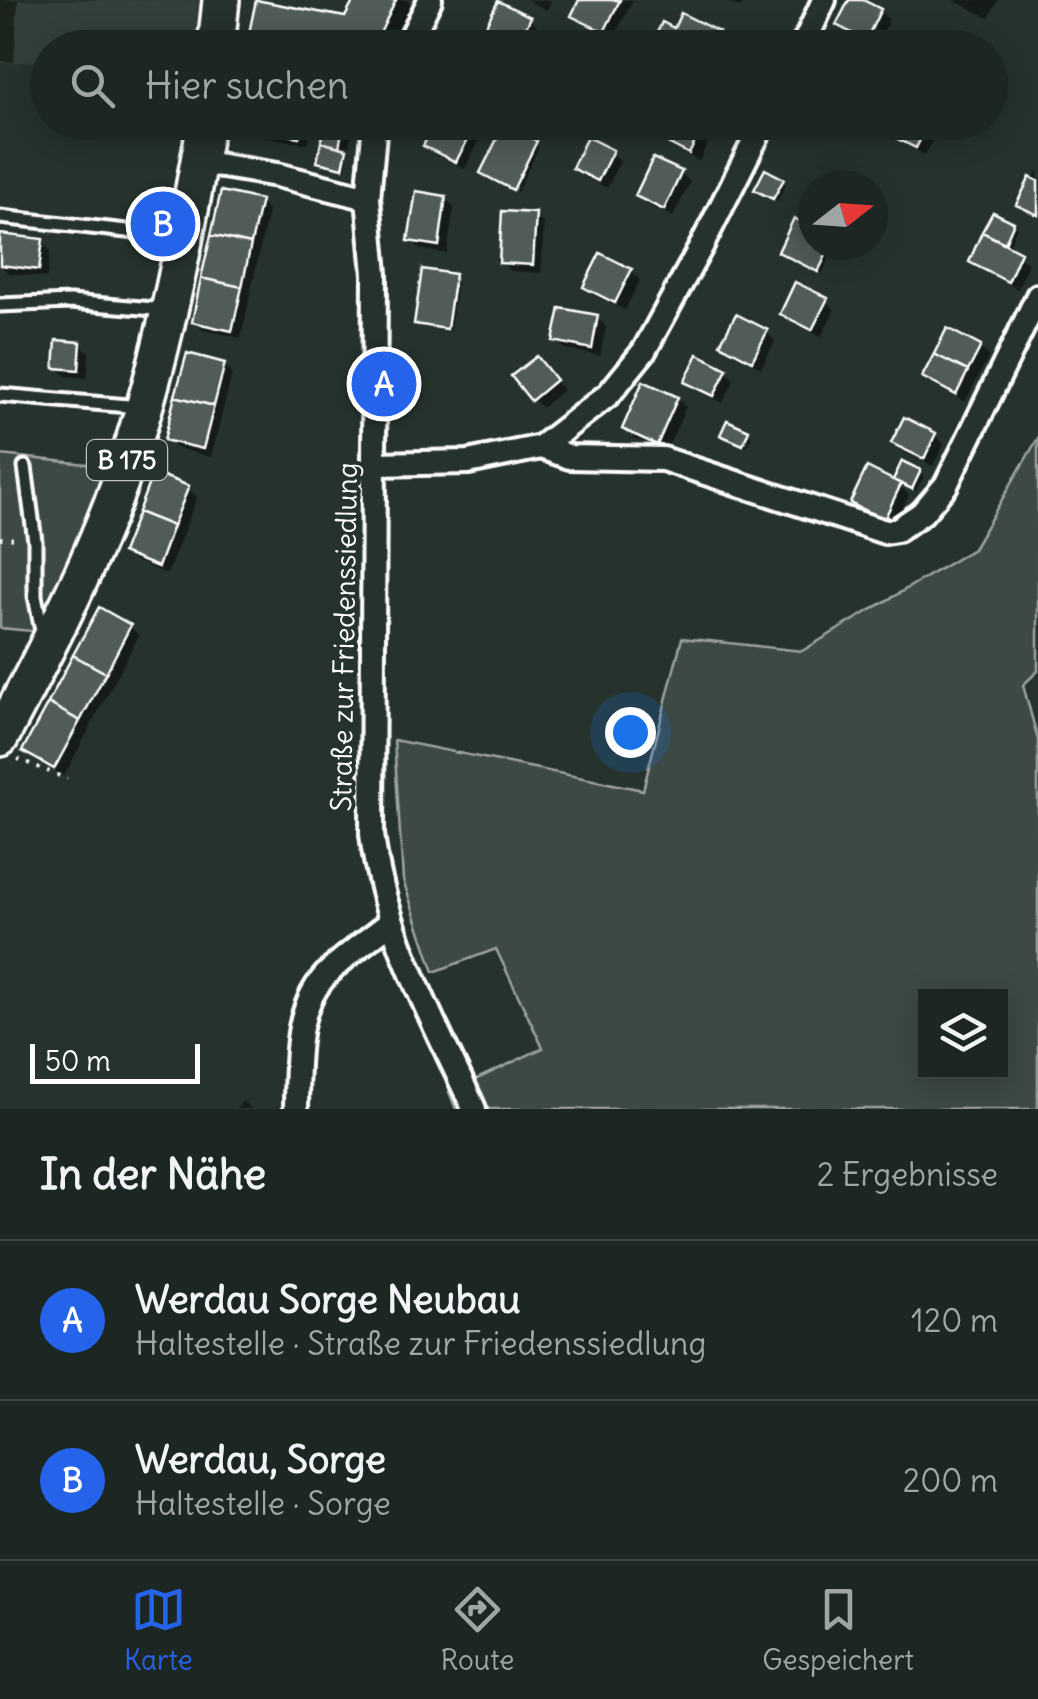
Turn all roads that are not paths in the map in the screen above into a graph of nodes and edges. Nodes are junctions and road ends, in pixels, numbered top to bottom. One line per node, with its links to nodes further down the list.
1 (221, 0): 4 (main road)
2 (430, 0): 5 (street)
3 (824, 0): 6 (street)
4 (218, 30)
5 (415, 30)
6 (810, 30)
7 (203, 140): 10 (main road, B 175)
8 (374, 140): 11 (street, Straße zur Friedenssiedlung)
9 (755, 140): 19 (street)
10 (199, 162): 11 (street); 13 (main road, B 175)
11 (368, 198): 20 (street, Straße zur Friedenssiedlung)
12 (0, 217): 13 (lane)
13 (185, 237): 16 (main road, B 175)
14 (1038, 296): 19 (street)
15 (0, 306): 16 (lane)
16 (170, 310): 18 (main road, B 175)
17 (0, 395): 18 (lane)
18 (144, 408): 22 (main road, B 175)
19 (541, 447): 20 (street)
20 (376, 464): 24 (street, Straße zur Friedenssiedlung)
21 (26, 466): 22 (lane)
22 (46, 650): 23 (main road, B 175)
23 (4, 742)
24 (392, 922): 25 (street); 26 (street, Straße zur Friedenssiedlung)
25 (296, 1109)
26 (474, 1109)

